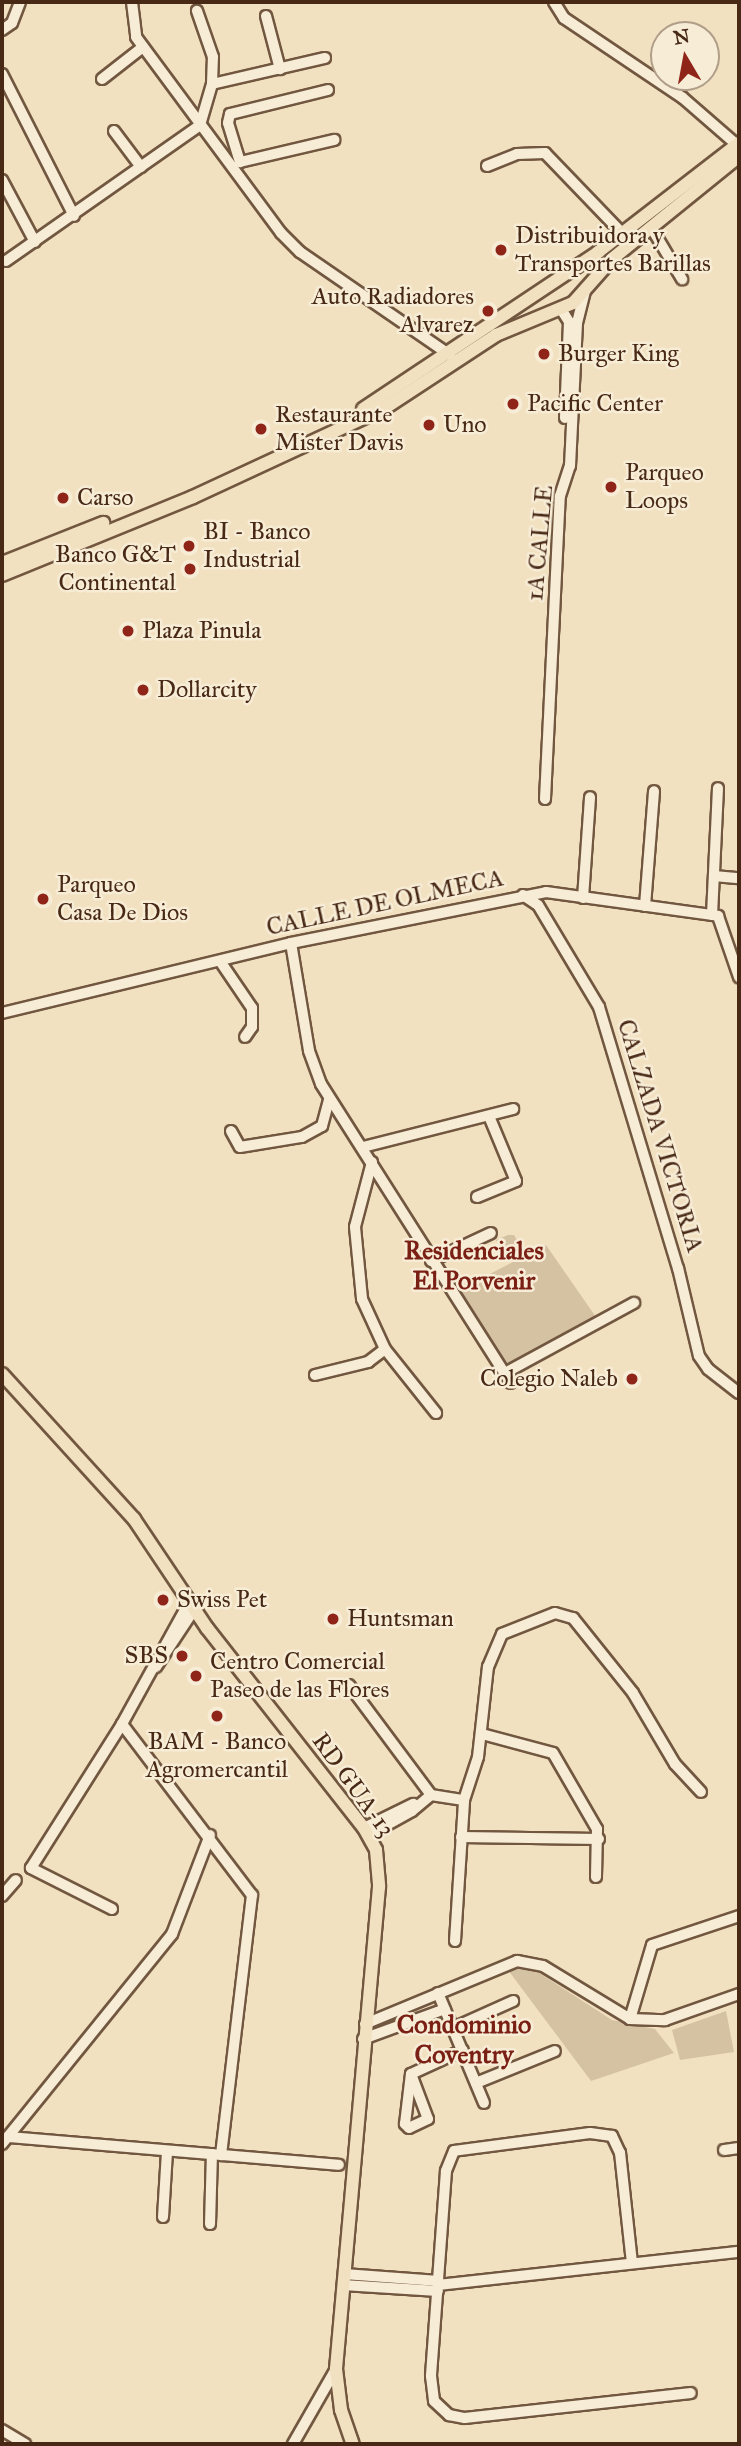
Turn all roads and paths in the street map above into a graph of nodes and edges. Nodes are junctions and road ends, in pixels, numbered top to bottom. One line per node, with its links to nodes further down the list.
1 (20, 2): 6 (street)
2 (132, 2): 7 (street)
3 (554, 2): 19 (street)
4 (197, 11): 12 (street)
5 (266, 16): 9 (street)
6 (2, 30)
7 (143, 47): 11 (street); 14 (street)
8 (325, 58): 9 (street)
9 (281, 69): 12 (street)
10 (2, 74): 23 (street)
11 (102, 79)
12 (212, 85): 14 (street)
13 (328, 90): 15 (street)
14 (200, 125): 17 (street); 21 (street)
15 (230, 128): 17 (street); 18 (street)
16 (114, 131): 21 (street)
17 (213, 140): 33 (street)
18 (334, 140)
19 (738, 148): 24 (main road); 25 (main road)
20 (487, 166): 25 (street)
21 (141, 167): 23 (street)
22 (2, 180): 26 (street)
23 (74, 216): 26 (street)
24 (651, 227): 29 (street); 31 (main road)
25 (623, 234): 28 (main road)
26 (34, 242): 27 (street)
27 (6, 261)
28 (569, 270): 30 (main road); 31 (main road)
29 (682, 279)
30 (545, 287): 32 (main road); 33 (main road)
31 (585, 292): 32 (main road); 41 (street, 1A CALLE)
32 (561, 309): 34 (main road); 35 (street)
33 (450, 355): 34 (main road); 36 (main road)
34 (394, 402): 37 (main road)
35 (565, 418)
36 (2, 563)
37 (2, 575)
38 (718, 788): 42 (street)
39 (654, 791): 46 (street)
40 (590, 797): 45 (street)
41 (545, 799)
42 (714, 876): 43 (street); 47 (street)
43 (739, 878)
44 (523, 895): 45 (street, CALLE DE OLMECA); 48 (street, CALLE DE OLMECA); 68 (street, CALZADA VICTORIA)
45 (583, 898): 46 (street, CALLE DE OLMECA)
46 (646, 902): 47 (street, CALLE DE OLMECA)
47 (712, 915): 50 (street)
48 (291, 943): 49 (street, CALLE DE OLMECA); 53 (street)
49 (220, 961): 51 (street, CALLE DE OLMECA); 52 (street)
50 (739, 977)
51 (2, 1013)
52 (245, 1037)
53 (329, 1100): 56 (street); 57 (street)
54 (513, 1109): 55 (street)
55 (489, 1116): 57 (street); 59 (street)
56 (231, 1131)
57 (363, 1147): 58 (street)
58 (372, 1162): 61 (street); 63 (street)
59 (477, 1197)
60 (491, 1233): 61 (street)
61 (431, 1261): 64 (street)
62 (634, 1303): 64 (street)
63 (385, 1349): 66 (street); 69 (street)
64 (505, 1373): 67 (street)
65 (2, 1374): 70 (main road, RD GUA-13)
66 (315, 1375)
67 (511, 1383)
68 (739, 1393)
69 (436, 1413)
70 (192, 1605): 72 (street); 77 (main road, RD GUA-13)
71 (349, 1685): 75 (street)
72 (122, 1724): 78 (street); 84 (street)
73 (482, 1734): 74 (street); 76 (street); 80 (street)
74 (701, 1792)
75 (427, 1797): 76 (street); 77 (street)
76 (464, 1800): 79 (street)
77 (366, 1832): 95 (main road, RD GUA-13)
78 (210, 1835): 103 (street); 107 (street)
79 (461, 1836): 80 (street); 86 (street)
80 (599, 1839): 81 (street)
81 (596, 1877)
82 (16, 1880): 83 (street)
83 (2, 1896)
84 (112, 1909)
85 (739, 1916): 93 (street)
86 (455, 1941)
87 (438, 1993): 90 (street); 91 (street); 92 (street); 93 (street)
88 (739, 1994): 93 (street)
89 (513, 2001): 96 (street)
90 (400, 2009): 94 (street); 95 (street)
91 (445, 2009): 92 (street); 96 (street)
92 (426, 2012): 94 (street)
93 (630, 2019)
94 (405, 2021): 97 (street)
95 (365, 2024): 97 (main road, RD GUA-13)
96 (453, 2028): 98 (street)
97 (363, 2039): 113 (main road, RD GUA-13)
98 (463, 2050): 100 (street); 101 (street)
99 (555, 2050): 101 (street)
100 (411, 2074): 100 (street)
101 (476, 2083): 102 (street)
102 (484, 2103)
103 (5, 2140): 106 (street)
104 (739, 2148): 105 (street)
105 (724, 2150)
106 (167, 2151): 107 (street); 109 (street)
107 (216, 2155): 108 (street); 110 (street)
108 (339, 2165)
109 (163, 2217)
110 (210, 2224)
111 (739, 2252): 112 (street)
112 (632, 2263): 114 (street); 114 (street)
113 (344, 2279): 114 (street); 115 (main road, RD GUA-13)
114 (438, 2286): 116 (street)
115 (337, 2369): 119 (street); 120 (main road, RD GUA-13)
116 (691, 2393)
117 (2, 2430): 118 (street)
118 (25, 2444)
119 (293, 2444)
120 (353, 2444)

